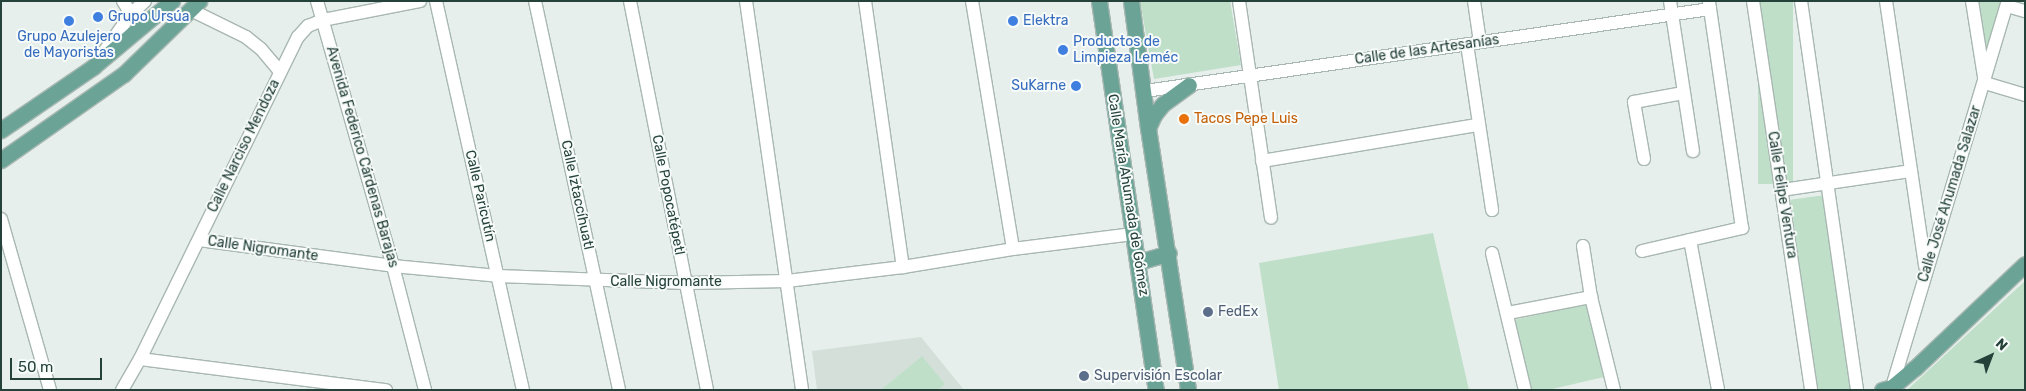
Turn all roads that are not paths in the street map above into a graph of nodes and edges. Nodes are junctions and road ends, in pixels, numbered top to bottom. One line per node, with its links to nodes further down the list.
1 (123, 1): 25 (street)
2 (145, 1): 25 (street)
3 (172, 1): 30 (main road)
4 (318, 1): 27 (street, Avenida Federico Cárdenas Barajas)
5 (420, 1): 27 (street)
6 (436, 1): 64 (street, Calle Paricutín)
7 (535, 1): 65 (street, Calle Iztaccíhuatl)
8 (630, 1): 67 (street, Calle Popocatépetl)
9 (746, 1): 66 (street)
10 (865, 1): 62 (street)
11 (972, 1): 55 (street)
12 (1099, 1): 51 (main road, Calle María Ahumada de Gómez)
13 (1131, 1): 35 (main road)
14 (1240, 1): 32 (street)
15 (1474, 1): 28 (street)
16 (1670, 1): 26 (street)
17 (1753, 1): 47 (street, Calle Felipe Ventura)
18 (1801, 1): 46 (street)
19 (1886, 1): 45 (street)
20 (1972, 1): 33 (street)
21 (2008, 4): 24 (street); 33 (street, Calle José Ahumada Salazar)
22 (1710, 5): 26 (street, Calle de las Artesanías); 53 (street)
23 (195, 6): 31 (street); 43 (main road)
24 (2025, 11)
25 (131, 14): 30 (street)
26 (1672, 14): 28 (street, Calle de las Artesanías); 36 (street)
27 (322, 20): 31 (street, Calle Narciso Mendoza); 61 (street, Avenida Federico Cárdenas Barajas)
28 (1480, 42): 29 (street, Calle de las Artesanías)
29 (1467, 44): 32 (street, Calle de las Artesanías); 38 (street)
30 (93, 67): 40 (main road)
31 (280, 72): 52 (street, Calle Narciso Mendoza)
32 (1249, 76): 34 (street, Calle de las Artesanías); 44 (street)
33 (1985, 83): 37 (street); 63 (street, Calle José Ahumada Salazar)
34 (1189, 85): 35 (street, Calle de las Artesanías); 39 (main road)
35 (1144, 91): 39 (main road)
36 (1683, 93): 41 (street); 42 (street)
37 (2025, 95)
38 (1477, 124): 44 (street); 48 (street)
39 (1148, 128): 58 (main road)
40 (1, 130)
41 (1693, 152)
42 (1644, 159)
43 (1, 160)
44 (1262, 161): 49 (street)
45 (1911, 171): 46 (street); 63 (street)
46 (1827, 184): 47 (street); 87 (street)
47 (1782, 190): 86 (street, Calle Felipe Ventura)
48 (1492, 210)
49 (1271, 218)
50 (1, 219): 73 (street)
51 (1133, 234): 55 (street, Calle Nigromante); 59 (main road, Calle María Ahumada de Gómez)
52 (199, 240): 61 (street, Calle Nigromante); 70 (street, Calle Narciso Mendoza)
53 (1690, 240): 56 (street); 85 (street)
54 (1583, 246): 68 (street)
55 (1013, 250): 62 (street, Calle Nigromante)
56 (1642, 251)
57 (1492, 253): 69 (street)
58 (1169, 254): 59 (main road); 82 (main road)
59 (1138, 262): 81 (main road, Calle María Ahumada de Gómez)
60 (2025, 264): 72 (main road)
61 (394, 266): 64 (street, Calle Nigromante); 76 (street, Avenida Federico Cárdenas Barajas)
62 (903, 267): 66 (street, Calle Nigromante)
63 (1926, 271): 72 (street, Calle José Ahumada Salazar)
64 (498, 276): 65 (street, Calle Nigromante); 77 (street, Calle Paricutín)
65 (595, 281): 67 (street, Calle Nigromante); 78 (street, Calle Iztaccíhuatl)
66 (787, 281): 67 (street, Calle Nigromante); 80 (street)
67 (686, 283): 79 (street, Calle Popocatépetl)
68 (1591, 297): 69 (street); 84 (street)
69 (1508, 313): 83 (street)
70 (140, 359): 71 (street); 74 (street, Calle Narciso Mendoza)
71 (321, 387): 75 (street)
72 (1887, 388)
73 (50, 390)
74 (122, 390)
75 (386, 390)
76 (425, 390)
77 (523, 390)
78 (619, 390)
79 (707, 390)
80 (802, 390)
81 (1156, 390)
82 (1188, 390)
83 (1525, 390)
84 (1614, 390)
85 (1718, 390)
86 (1811, 390)
87 (1857, 390)

